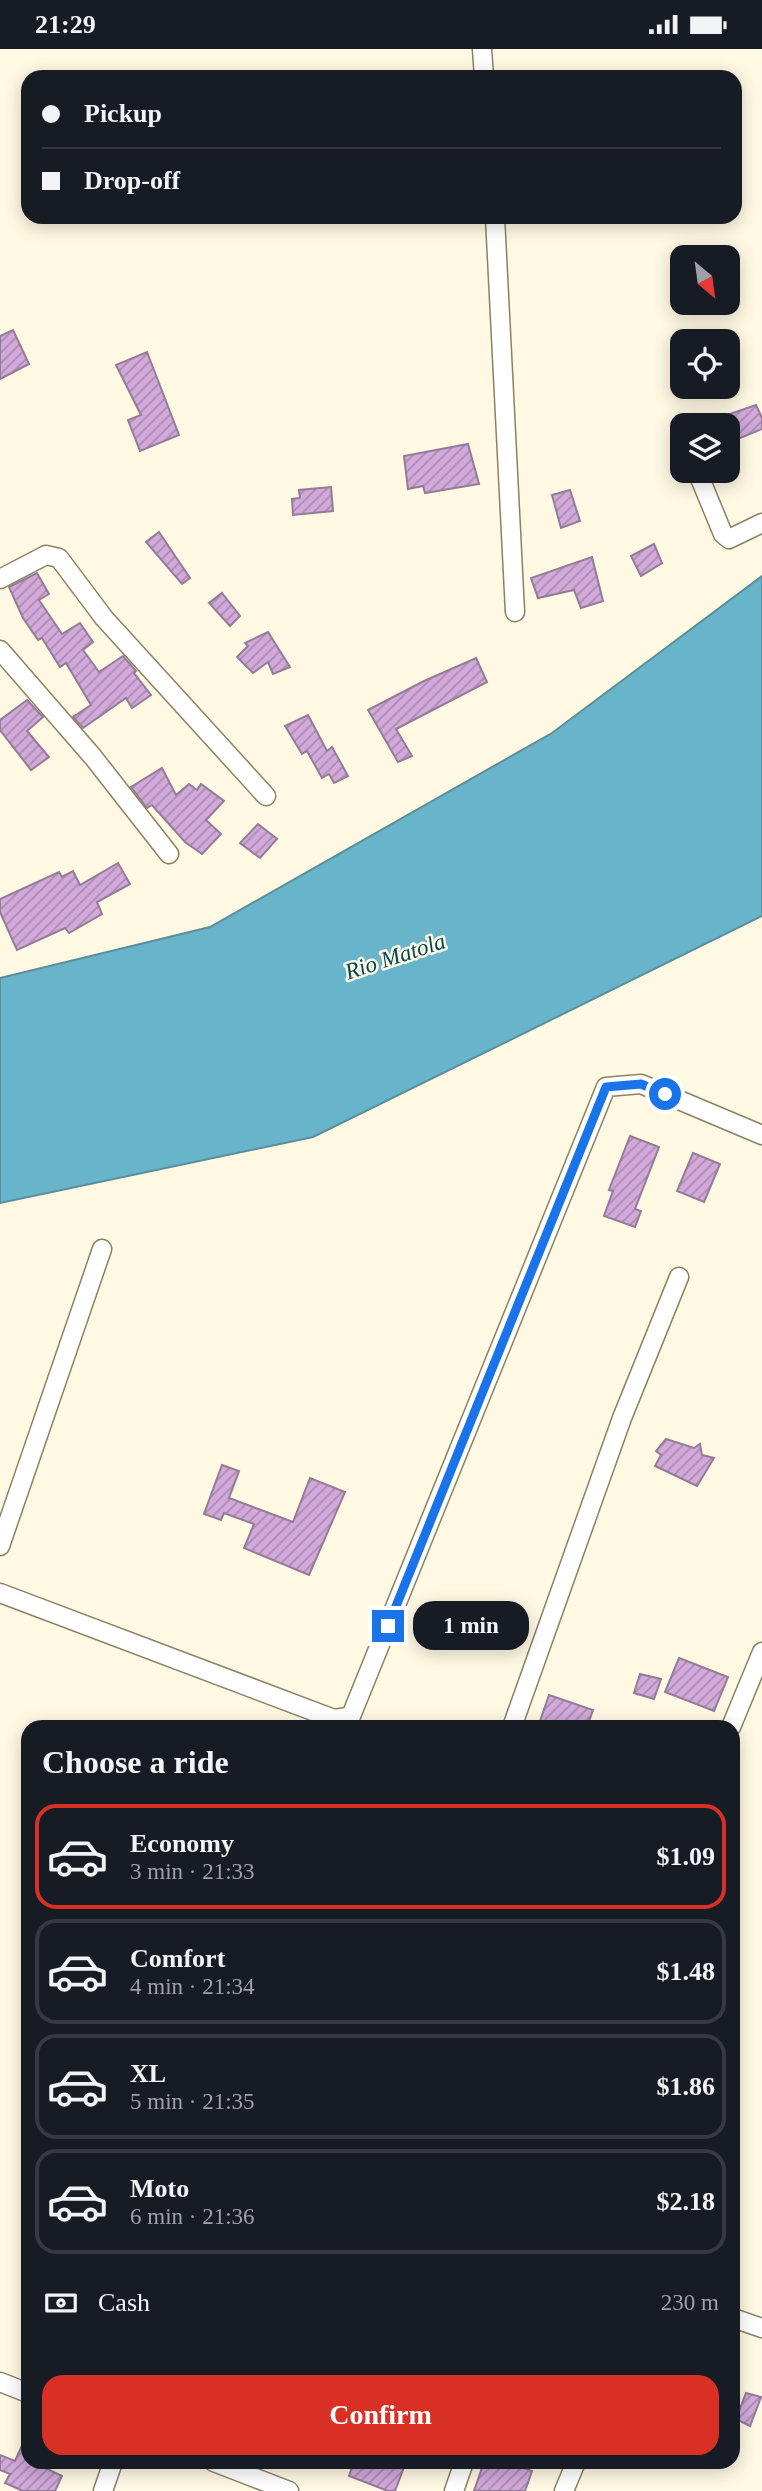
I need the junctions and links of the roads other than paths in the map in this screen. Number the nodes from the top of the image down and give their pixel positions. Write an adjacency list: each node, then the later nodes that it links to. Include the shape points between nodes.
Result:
1 (482, 49): 2 (street)
2 (484, 70)
3 (495, 224): 7 (street)
4 (703, 483): 5 (street, via 729,539)
5 (762, 523)
6 (0, 579): 9 (street, via 46,555 59,558 104,618)
7 (515, 612)
8 (0, 650): 10 (street, via 117,785)
9 (266, 796)
10 (169, 854)
11 (762, 1135): 15 (street, via 641,1084 606,1087 351,1716 334,1719)
12 (102, 1249): 14 (street)
13 (680, 1277): 17 (street, via 621,1418)
14 (0, 1546)
15 (0, 1593)
16 (762, 1652): 18 (street)
17 (514, 1720)
18 (735, 1720)
19 (740, 2320): 20 (street)
20 (762, 2328)
21 (0, 2382): 22 (street)
22 (21, 2390)
23 (111, 2469): 27 (street)
24 (250, 2469): 28 (street)
25 (462, 2469): 29 (street)
26 (573, 2469): 30 (street)
27 (103, 2491)
28 (289, 2491)
29 (454, 2491)
30 (564, 2491)

